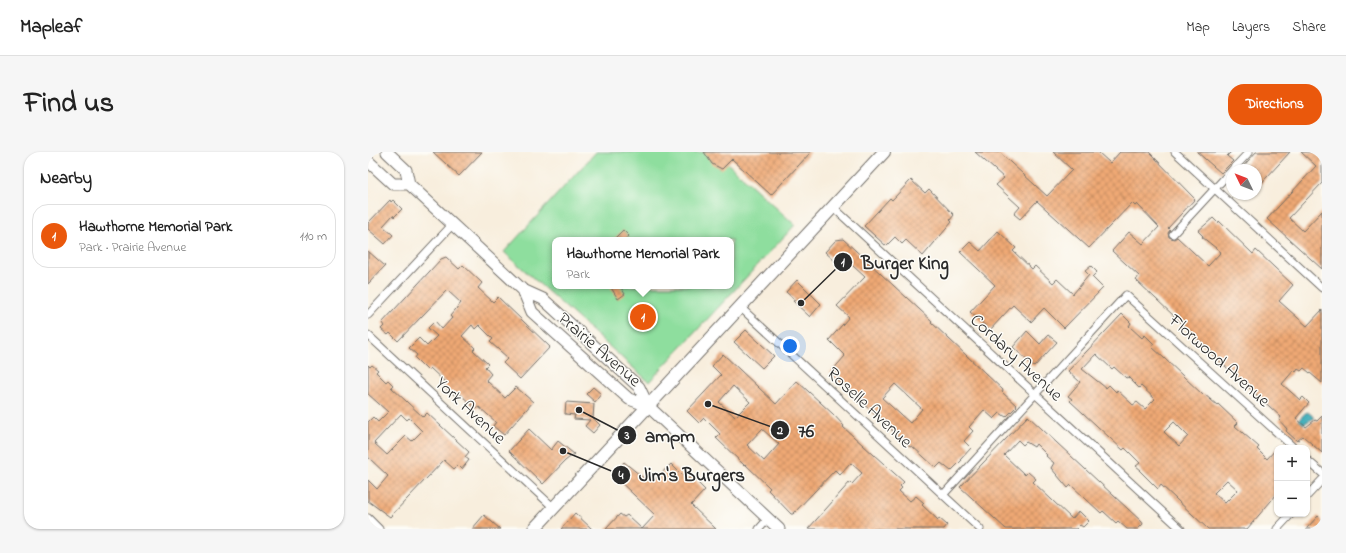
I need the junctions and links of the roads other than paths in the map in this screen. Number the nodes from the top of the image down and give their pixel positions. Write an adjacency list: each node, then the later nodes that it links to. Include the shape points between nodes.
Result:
1 (387, 152): 8 (main road, Prairie Avenue, via 406,170)
2 (884, 152): 10 (main road)
3 (1174, 152): 9 (street)
4 (1249, 152): 6 (street)
5 (368, 161): 8 (main road, via 392,184)
6 (1238, 164)
7 (1226, 176): 9 (street)
8 (409, 184): 11 (main road, Prairie Avenue)
9 (1214, 189): 12 (street); 13 (street)
10 (833, 207): 15 (main road); 18 (street, Cordary Avenue)
11 (452, 225): 14 (main road, Prairie Avenue); 16 (street)
12 (1173, 234)
13 (1322, 288)
14 (523, 290): 19 (main road, Prairie Avenue, via 543,299 639,387); 19 (main road, Prairie Avenue, via 532,312 629,399)
15 (740, 307): 19 (main road); 25 (street, Roselle Avenue)
16 (368, 315)
17 (368, 335): 26 (street, York Avenue)
18 (1035, 394): 20 (street, Florwood Avenue, via 1126,295); 25 (street); 35 (street, Cordary Avenue)
19 (648, 406): 26 (main road); 29 (main road, Prairie Avenue)
20 (1291, 445)
21 (1310, 463): 22 (street)
22 (1322, 473)
23 (1322, 480): 24 (street)
24 (1310, 493)
25 (943, 495): 34 (street, Roselle Avenue)
26 (554, 508): 31 (main road)
27 (1288, 517): 36 (street)
28 (368, 518): 30 (street)
29 (768, 519): 32 (street); 33 (main road, Prairie Avenue)
30 (379, 529)
31 (534, 529)
32 (758, 529)
33 (779, 529)
34 (980, 529)
35 (1181, 529)
36 (1277, 529)

